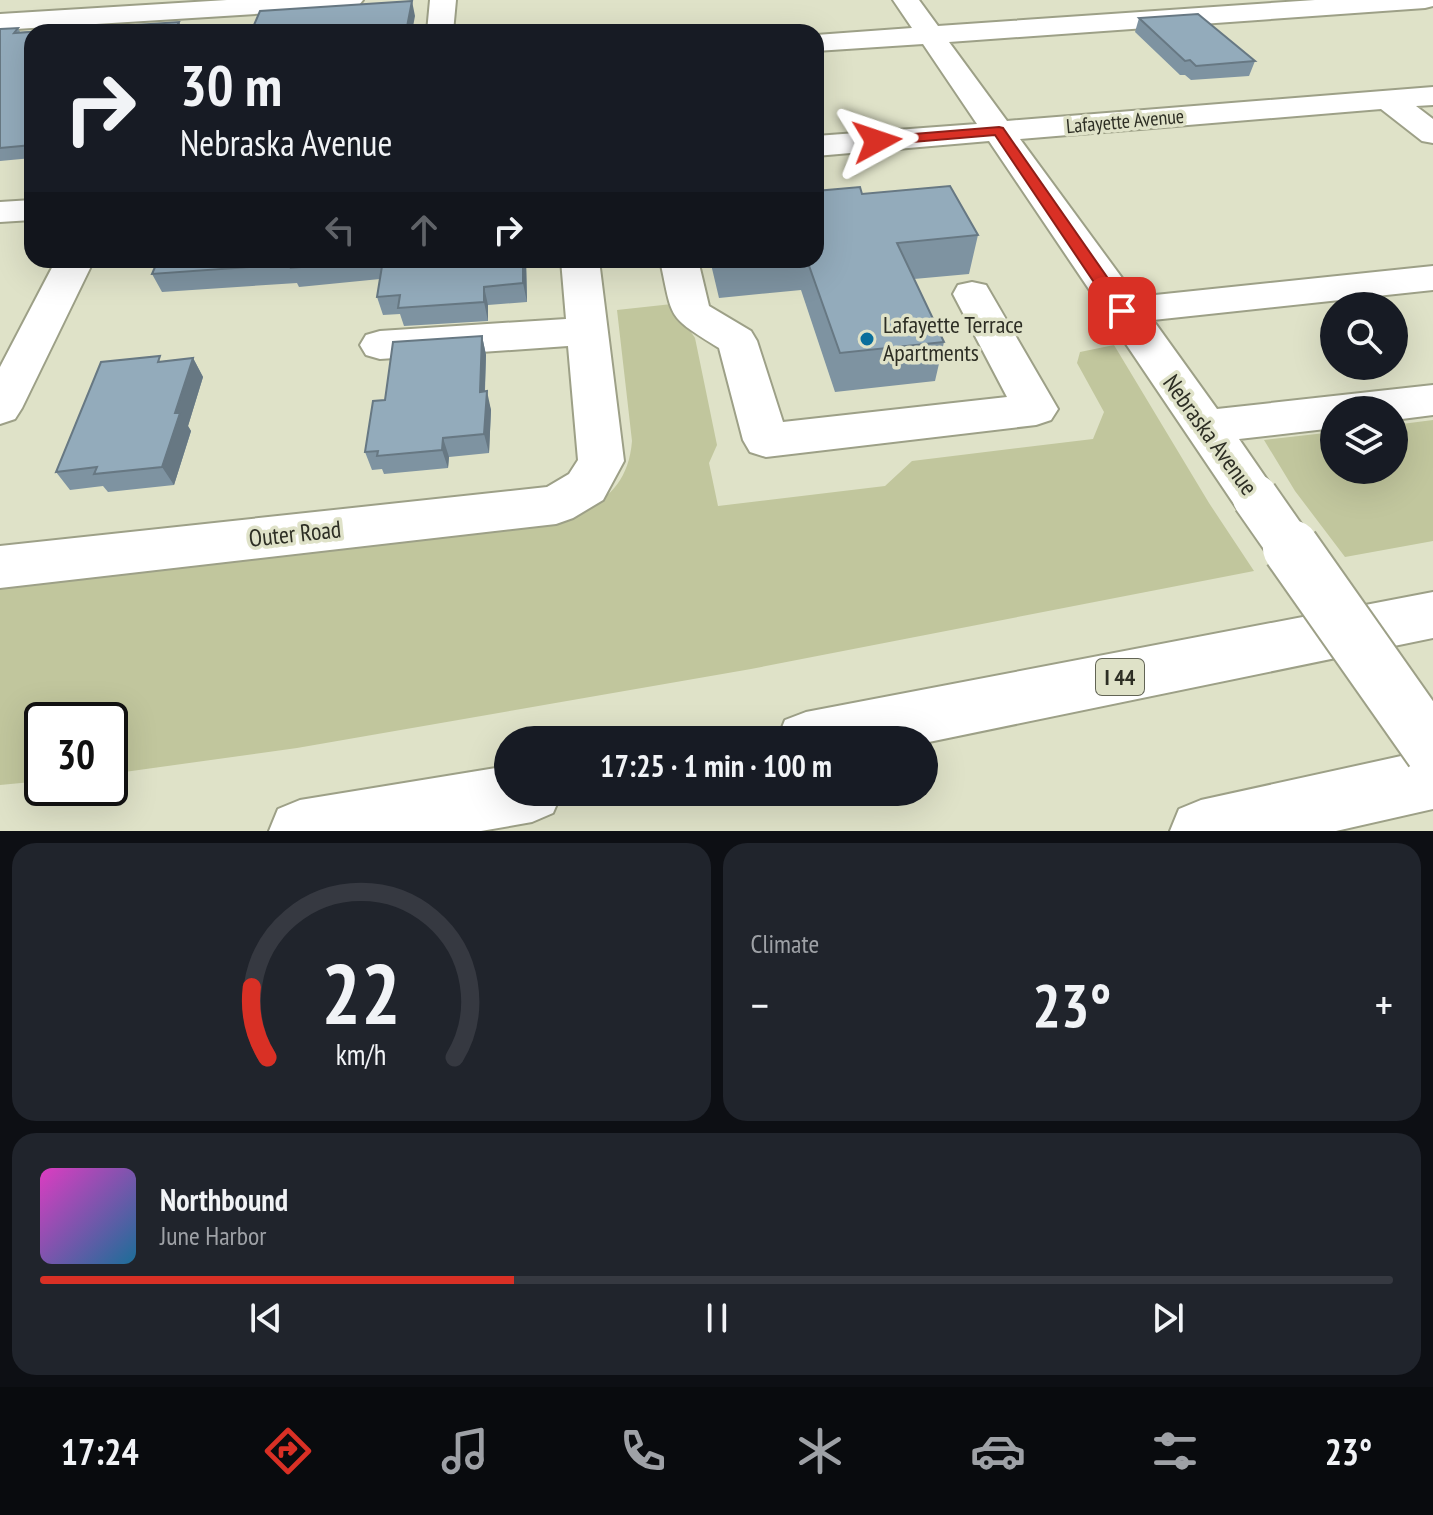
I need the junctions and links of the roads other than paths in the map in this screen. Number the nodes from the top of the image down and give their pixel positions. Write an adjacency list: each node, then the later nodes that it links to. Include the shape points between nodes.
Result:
1 (350, 0): 5 (main road)
2 (443, 0): 6 (main road)
3 (906, 0): 7 (main road, Nebraska Avenue)
4 (1425, 0): 7 (main road)
5 (0, 22)
6 (441, 24)
7 (931, 35): 8 (main road); 11 (main road, Nebraska Avenue)
8 (824, 42)
9 (1433, 96): 10 (main road, Lafayette Avenue)
10 (1388, 100): 11 (main road, Lafayette Avenue); 12 (main road)
11 (999, 131): 13 (main road, Lafayette Avenue); 21 (main road, Nebraska Avenue)
12 (1433, 134)
13 (824, 145)
14 (24, 210): 15 (main road)
15 (0, 212)
16 (71, 268): 26 (main road)
17 (581, 268): 22 (main road)
18 (681, 268): 20 (main road, via 691,313 737,341 766,440 1036,409)
19 (1433, 278): 21 (main road)
20 (972, 294)
21 (1122, 311): 28 (main road, Nebraska Avenue)
22 (587, 331): 23 (main road); 29 (main road, Outer Road, via 601,461 586,487 556,505)
23 (380, 345)
24 (1433, 400): 25 (main road)
25 (1408, 403)
26 (0, 408)
27 (1320, 414): 28 (main road)
28 (1204, 427): 32 (main road, Nebraska Avenue, bridge)
29 (0, 567)
30 (1433, 615): 31 (main road, I 44)
31 (876, 726)
32 (1433, 750)
33 (1433, 779): 36 (main road)
34 (494, 798): 35 (main road)
35 (300, 831)
36 (1201, 831)

